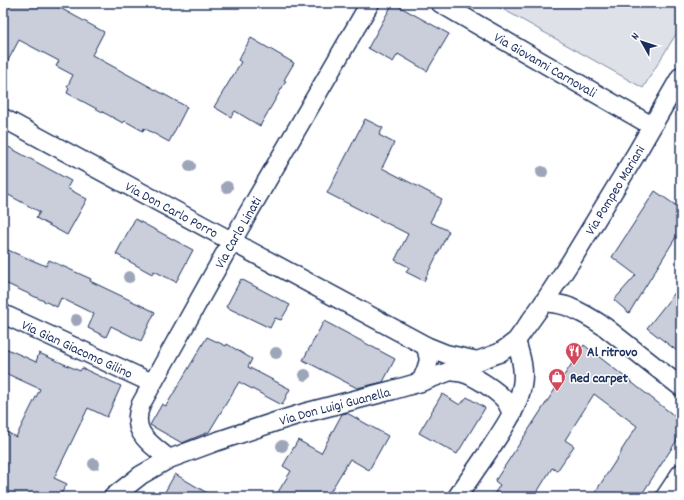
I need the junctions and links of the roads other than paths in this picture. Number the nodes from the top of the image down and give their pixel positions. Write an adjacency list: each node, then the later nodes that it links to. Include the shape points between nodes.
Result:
1 (370, 3): 6 (street, Via Carlo Linati)
2 (440, 3): 5 (street, Via Giovanni Carnovali)
3 (681, 76): 5 (street, Via Pompeo Mariani)
4 (3, 118): 6 (street, Via Don Carlo Porro)
5 (652, 126): 7 (street, Via Pompeo Mariani)
6 (232, 241): 10 (street, Via Don Carlo Porro); 14 (street, Via Carlo Linati)
7 (544, 302): 9 (street, Via Don Luigi Guanella); 15 (street, via 568,307 592,319)
8 (3, 314): 14 (street, Via Gian Giacomo Gilino)
9 (516, 341): 11 (street, Via Don Luigi Guanella, via 499,353); 16 (street, via 523,375 522,386)
10 (426, 346): 11 (street, Via Don Carlo Porro, via 446,354); 13 (street, via 429,360)
11 (478, 361): 12 (street, Via Don Luigi Guanella)
12 (451, 371): 13 (street, Via Don Luigi Guanella); 16 (street, via 470,375 496,392 506,401)
13 (421, 382): 17 (street, Via Don Luigi Guanella, via 298,415)
14 (152, 383): 17 (street, Via Carlo Linati, via 140,404 137,424 143,436)
15 (681, 386)
16 (512, 414): 20 (street)
17 (169, 458): 19 (street, Via Don Luigi Guanella, via 141,475)
18 (681, 473): 21 (street)
19 (113, 497)
20 (457, 497)
21 (665, 497)

